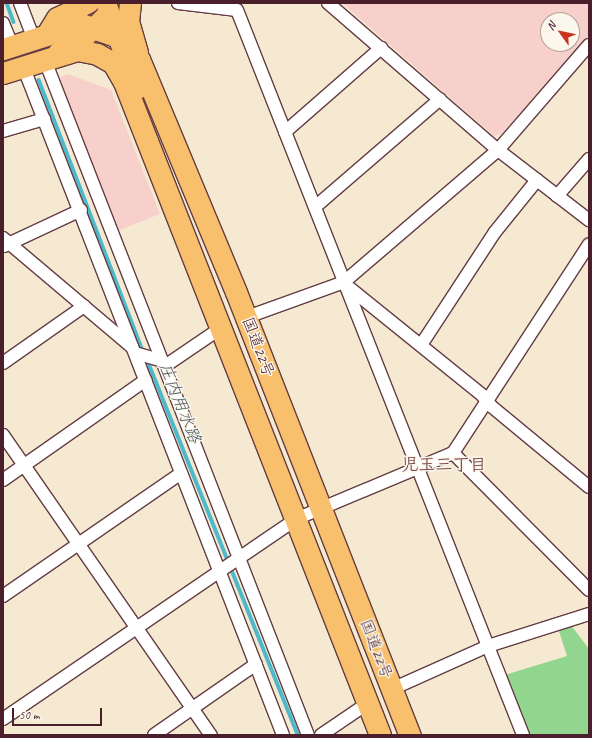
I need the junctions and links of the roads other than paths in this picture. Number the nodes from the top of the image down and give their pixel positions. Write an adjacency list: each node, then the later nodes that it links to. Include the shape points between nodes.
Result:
1 (20, 3): 9 (street)
2 (89, 3): 9 (main road, via 57,18)
3 (130, 3): 14 (highway, via 128,20)
4 (178, 3): 6 (street)
5 (328, 3): 12 (street)
6 (240, 6): 20 (street)
7 (108, 16): 9 (highway); 13 (main road, via 80,42); 14 (highway, 国道22号); 23 (main road, via 164,164)
8 (3, 23): 11 (street)
9 (41, 34): 11 (highway)
10 (589, 45): 21 (street)
11 (7, 47)
12 (381, 48): 17 (street); 20 (street)
13 (49, 56): 15 (highway, 国道22号); 23 (highway, 国道22号, via 78,50 97,54 113,63 124,82); 37 (street)
14 (139, 59): 33 (highway, 国道22号)
15 (24, 66): 16 (highway, 国道22号); 18 (street)
16 (3, 73)
17 (440, 99): 21 (street); 26 (street)
18 (44, 118): 19 (street); 27 (street)
19 (3, 131)
20 (285, 132): 26 (street)
21 (498, 150): 24 (street); 31 (street)
22 (589, 159): 25 (street)
23 (162, 177): 34 (highway, 国道22号)
24 (537, 180): 25 (street); 35 (street, via 495,232)
25 (557, 196): 28 (street)
26 (315, 207): 31 (street)
27 (80, 210): 29 (street); 36 (street)
28 (589, 220)
29 (5, 243): 32 (street)
30 (589, 244): 40 (street)
31 (345, 283): 33 (street); 35 (street); 44 (street)
32 (84, 306): 36 (street); 38 (street)
33 (247, 317): 48 (highway, 国道22号)
34 (221, 328): 37 (street); 49 (highway, 国道22号)
35 (421, 345): 40 (street)
36 (135, 351): 37 (street); 39 (street)
37 (160, 362): 51 (street)
38 (3, 363)
39 (146, 380): 43 (street); 45 (street)
40 (487, 401): 42 (street); 47 (street)
41 (3, 435): 43 (street)
42 (453, 453): 44 (street); 53 (street)
43 (24, 465): 46 (street); 50 (street)
44 (417, 466): 48 (street); 57 (street)
45 (181, 473): 50 (street); 52 (street)
46 (3, 480)
47 (589, 487)
48 (320, 506): 49 (street); 59 (highway, 国道22号)
49 (296, 519): 51 (street); 60 (highway, 国道22号)
50 (79, 544): 54 (street); 56 (street)
51 (236, 557): 52 (street); 66 (street)
52 (220, 568): 56 (street); 58 (street)
53 (589, 590)
54 (3, 596)
55 (589, 614): 57 (street)
56 (136, 627): 61 (street); 62 (street)
57 (488, 646): 59 (street); 70 (street)
58 (256, 664): 61 (street); 65 (street)
59 (392, 689): 69 (highway, 国道22号)
60 (368, 703): 67 (street); 68 (highway, 国道22号)
61 (193, 708): 63 (street); 64 (street)
62 (3, 719)
63 (154, 735)
64 (211, 735)
65 (283, 735)
66 (308, 735)
67 (321, 735)
68 (380, 735)
69 (410, 735)
70 (523, 735)

